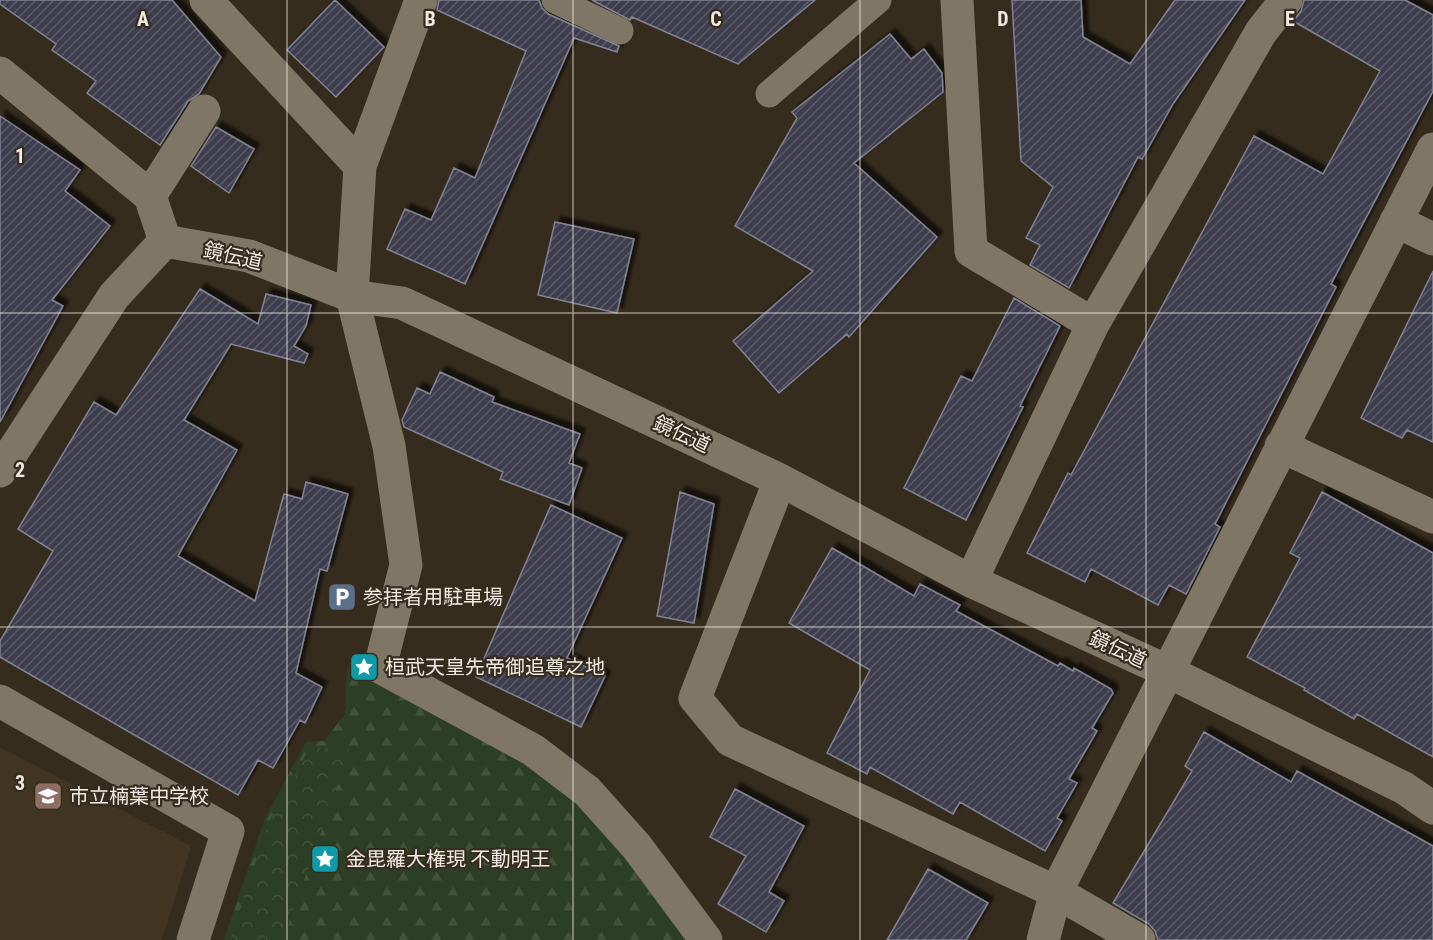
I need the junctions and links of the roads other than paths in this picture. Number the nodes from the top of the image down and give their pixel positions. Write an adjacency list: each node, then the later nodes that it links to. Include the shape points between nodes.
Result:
1 (206, 0): 12 (street)
2 (421, 0): 12 (street)
3 (555, 0): 7 (lane)
4 (878, 0): 9 (lane)
5 (957, 0): 18 (street, via 971,250)
6 (1286, 0): 18 (street, via 1261,32)
7 (620, 31)
8 (0, 74): 13 (street)
9 (769, 94)
10 (204, 111): 13 (street)
11 (1433, 149): 14 (street)
12 (360, 166): 17 (street)
13 (150, 196): 16 (street)
14 (1396, 221): 15 (street); 19 (street)
15 (1433, 239)
16 (165, 241): 17 (street, 鏡伝道, via 249,256); 20 (street, via 114,296)
17 (352, 296): 21 (street, 鏡伝道, via 402,303); 29 (street, via 389,446 406,565 380,667 533,750 587,790 637,847)
18 (1093, 324): 23 (street)
19 (1281, 446): 22 (street); 24 (street)
20 (0, 471)
21 (780, 480): 23 (street, 鏡伝道); 27 (street, via 695,698 730,740)
22 (1433, 517)
23 (971, 581): 24 (street, 鏡伝道)
24 (1167, 671): 26 (street, 鏡伝道, via 1404,788); 27 (street)
25 (0, 701): 28 (street, via 228,831)
26 (1433, 808)
27 (1056, 892): 30 (street); 31 (street)
28 (193, 940)
29 (706, 940)
30 (1043, 940)
31 (1139, 940)

